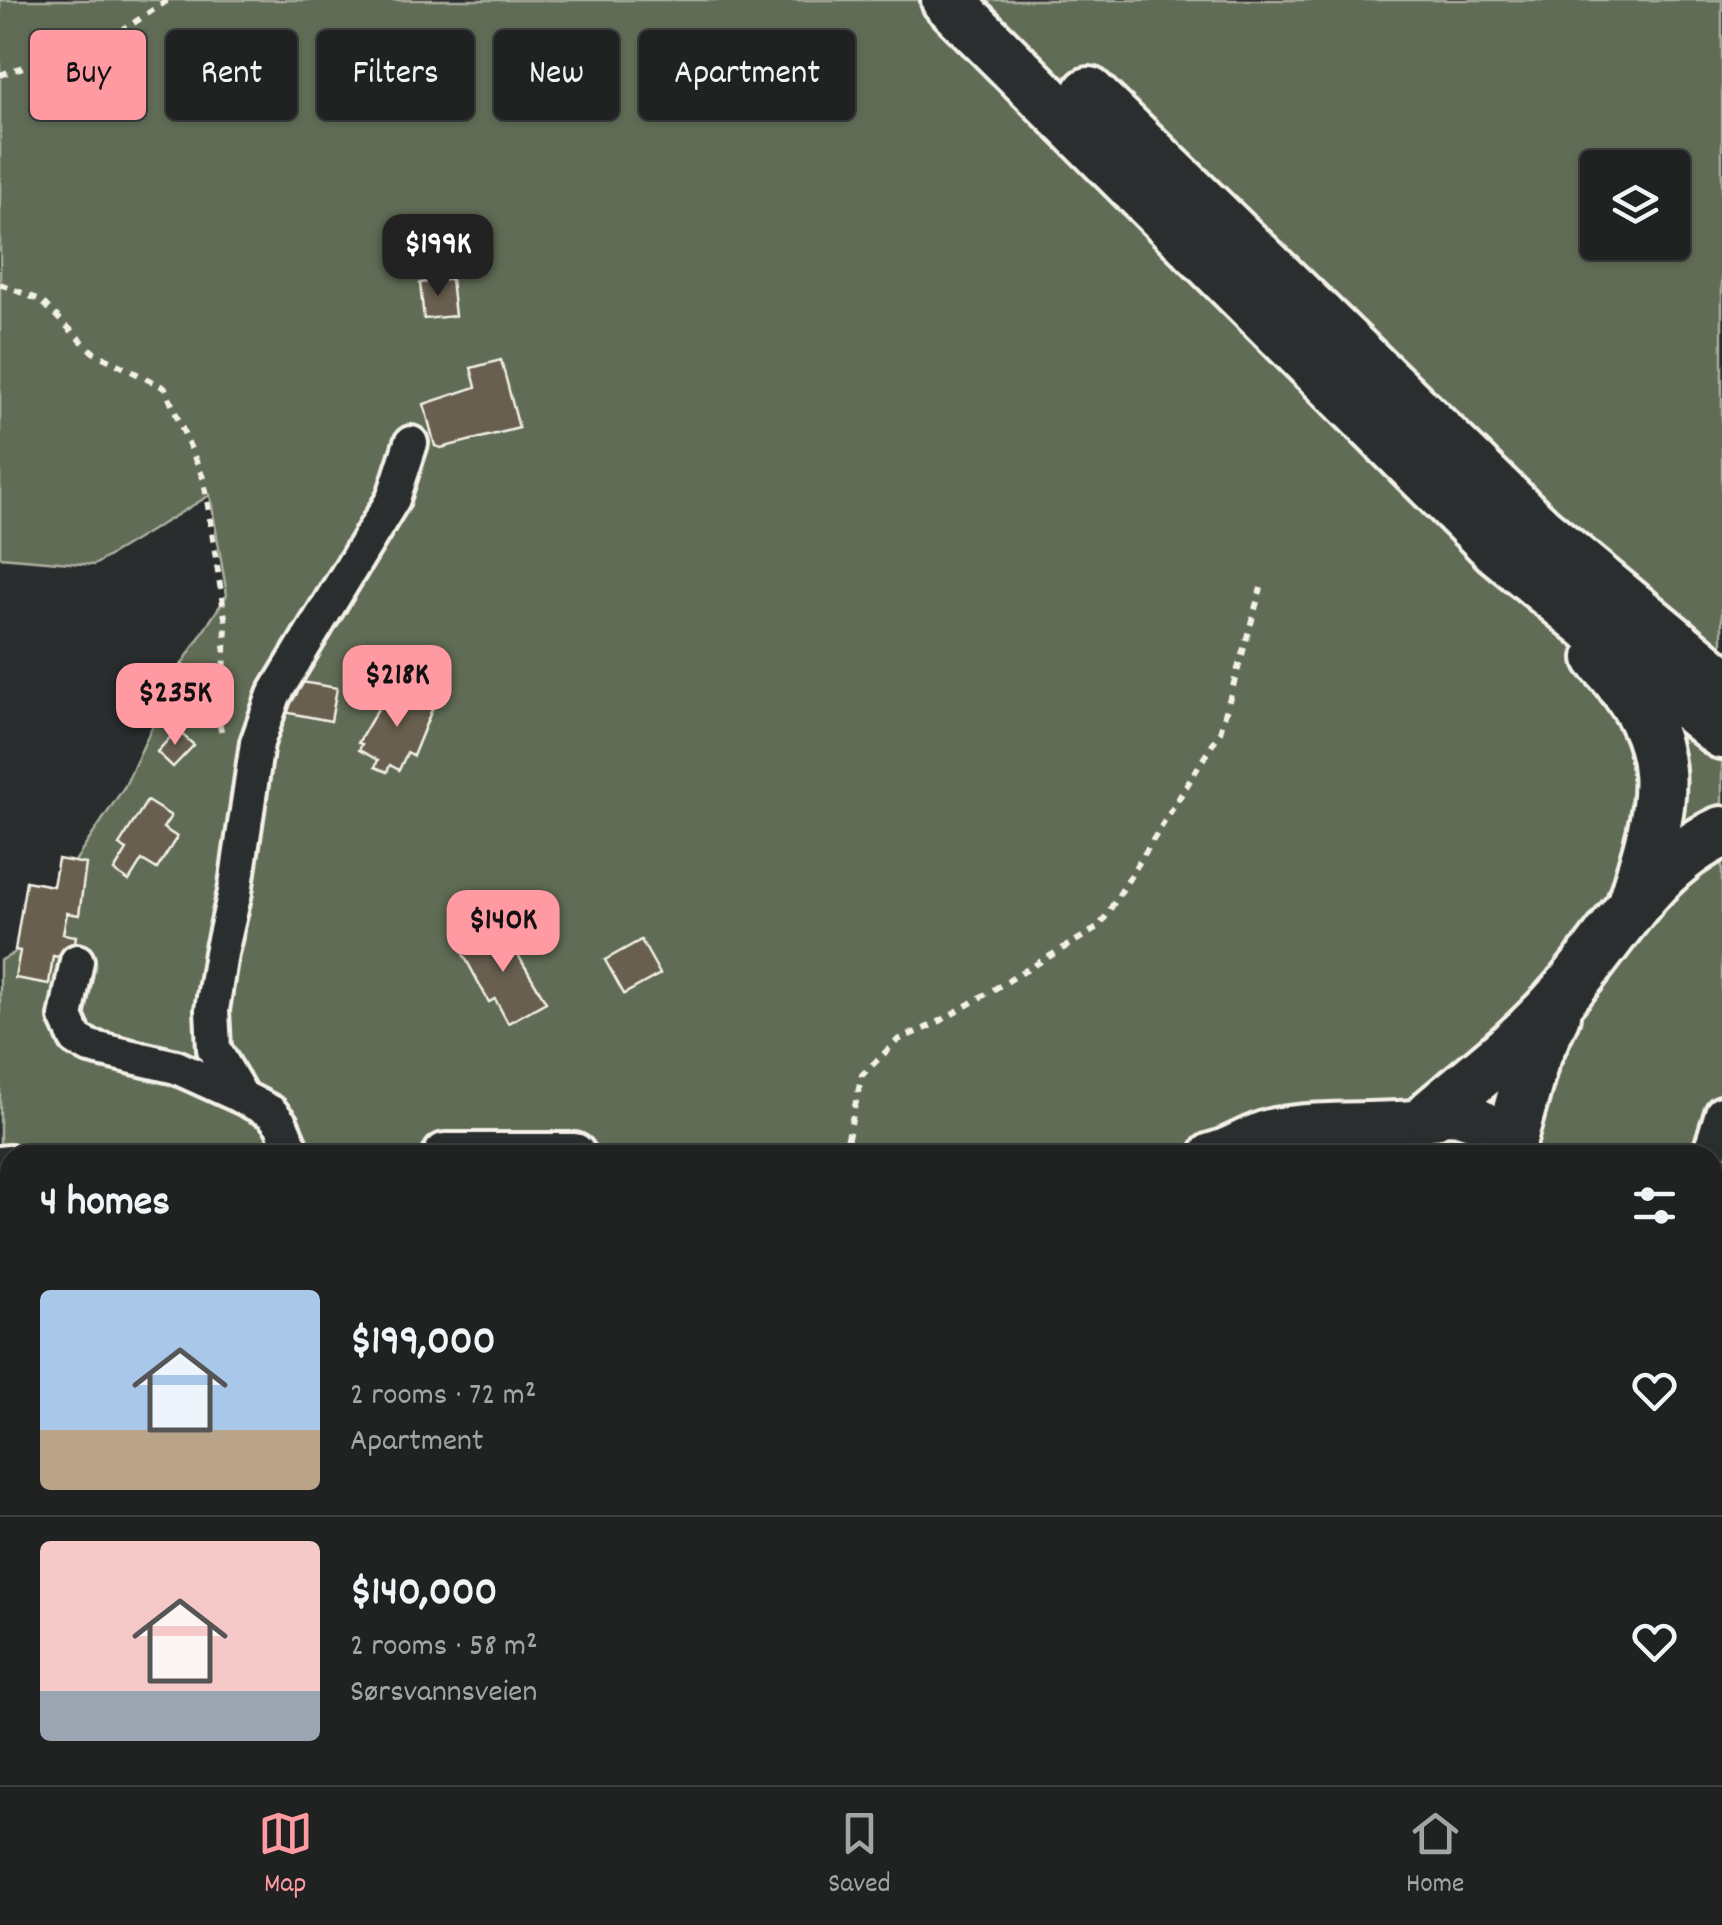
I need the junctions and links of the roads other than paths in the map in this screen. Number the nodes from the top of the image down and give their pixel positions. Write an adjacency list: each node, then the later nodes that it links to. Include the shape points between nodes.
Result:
1 (947, 0): 4 (highway)
2 (993, 0): 5 (highway, via 1540,530)
3 (411, 443): 11 (street, via 393,498 290,665 258,743 212,1010 214,1049)
4 (1497, 548): 6 (highway); 8 (highway, via 1618,678 1647,720 1662,792)
5 (1722, 682)
6 (1722, 734)
7 (1722, 832): 8 (highway, via 1691,846)
8 (1633, 903): 10 (highway)
9 (77, 961): 11 (street, via 66,1017 76,1038 90,1048 176,1067)
10 (1562, 997): 13 (highway); 17 (highway, via 1533,1060)
11 (242, 1097): 14 (street, via 271,1112)
12 (1722, 1113): 18 (street)
13 (1412, 1130): 15 (main road, via 1287,1128); 16 (main road, via 1450,1112 1484,1122)
14 (289, 1145)
15 (1248, 1145)
16 (1502, 1145)
17 (1510, 1145)
18 (1711, 1145)

